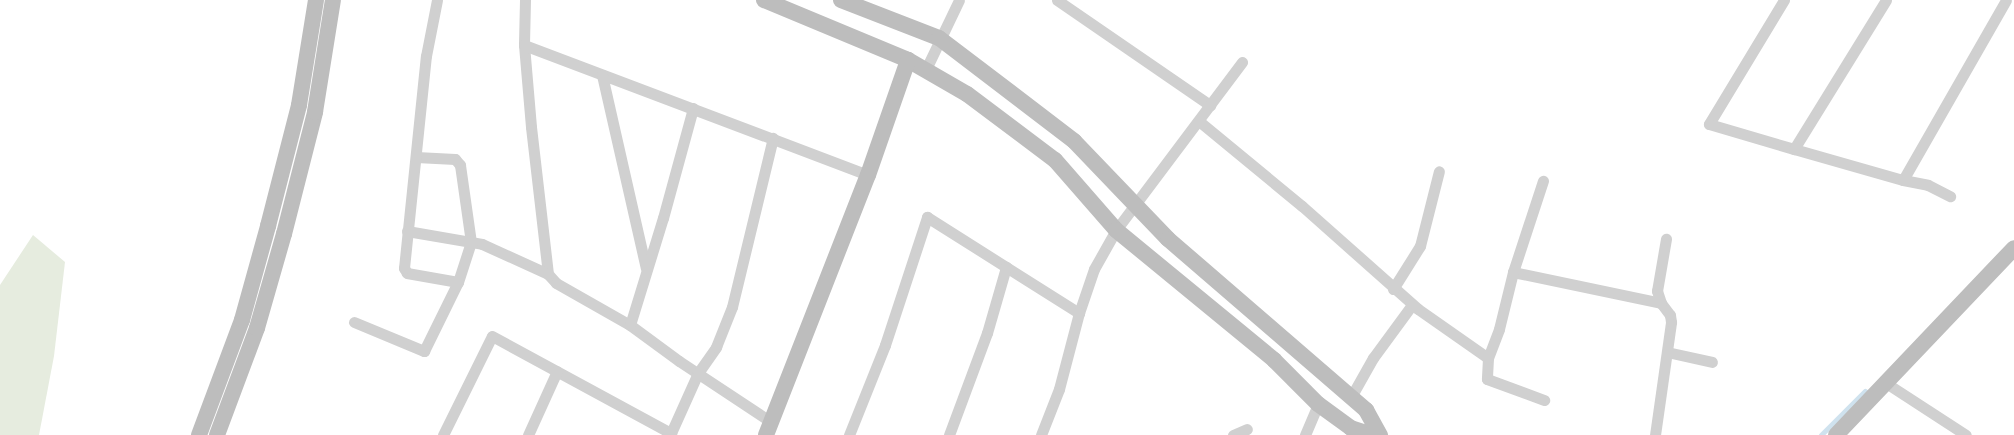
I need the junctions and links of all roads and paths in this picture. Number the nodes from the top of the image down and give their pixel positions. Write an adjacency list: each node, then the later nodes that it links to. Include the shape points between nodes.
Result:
1 (316, 0): 58 (street, via 299,106 268,226 242,320)
2 (333, 0): 59 (street, via 315,112 284,234 257,328)
3 (437, 0): 23 (street, via 426,56)
4 (525, 0): 13 (street)
5 (764, 0): 14 (street)
6 (841, 0): 12 (street)
7 (959, 0): 12 (street)
8 (1057, 0): 18 (street)
9 (1784, 0): 22 (street, via 1708,124)
10 (1886, 0): 22 (street)
11 (2006, 0): 26 (street)
12 (939, 38): 16 (street); 29 (street, via 1074,141)
13 (524, 45): 17 (street); 38 (street, via 530,127)
14 (908, 60): 16 (street); 25 (street)
15 (1242, 62): 18 (street)
16 (926, 69): 30 (street, via 967,94 1055,160)
17 (602, 75): 19 (street); 36 (street)
18 (1210, 105): 20 (street)
19 (693, 108): 21 (street); 36 (street)
20 (1200, 122): 29 (street); 40 (street, via 1302,206)
21 (773, 138): 25 (street); 50 (street, via 732,307 716,347)
22 (1794, 149): 26 (street)
23 (416, 157): 31 (street); 33 (street, via 455,159 460,165)
24 (1439, 171): 40 (street, via 1420,246)
25 (868, 175): 55 (street)
26 (1903, 180): 28 (street, via 1928,185)
27 (1543, 181): 37 (street)
28 (1950, 196)
29 (1134, 205): 30 (street); 52 (street, via 1168,239)
30 (1116, 230): 43 (street, via 1094,269); 54 (street, via 1274,360)
31 (407, 231): 33 (street); 39 (street, via 404,268 407,273)
32 (1666, 239): 41 (street, via 1657,291)
33 (471, 242): 38 (street); 39 (street)
34 (2014, 248): 51 (street)
35 (1006, 267): 43 (street); 62 (street, via 927,217 886,345); 63 (street, via 987,333)
36 (647, 270): 45 (street)
37 (1513, 272): 41 (street); 47 (street)
38 (548, 274): 45 (street, via 556,283)
39 (458, 282): 44 (street, via 424,351)
40 (1393, 289): 42 (street)
41 (1661, 303): 46 (street, via 1670,315)
42 (1412, 305): 47 (street); 52 (street, via 1373,358)
43 (1079, 313): 64 (street, via 1059,389)
44 (354, 322)
45 (630, 325): 50 (street)
46 (1666, 352): 48 (street); 69 (street)
47 (1488, 358): 53 (street, via 1487,379)
48 (1712, 362)
49 (557, 371): 57 (street); 60 (street, via 492,336); 61 (street)
50 (698, 374): 55 (street); 57 (street)
51 (1886, 383): 70 (street); 71 (street)
52 (1352, 397): 68 (street, via 1366,410)
53 (1544, 400)
54 (1318, 404): 66 (street); 67 (street, via 1351,428)
55 (769, 428)
56 (1247, 428): 65 (street)
57 (671, 434)
58 (199, 435)
59 (217, 435)
60 (443, 435)
61 (528, 435)
62 (849, 435)
63 (949, 435)
64 (1040, 435)
65 (1233, 435)
66 (1305, 435)
67 (1372, 435)
68 (1380, 435)
69 (1655, 435)
70 (1836, 435)
71 (1966, 435)

